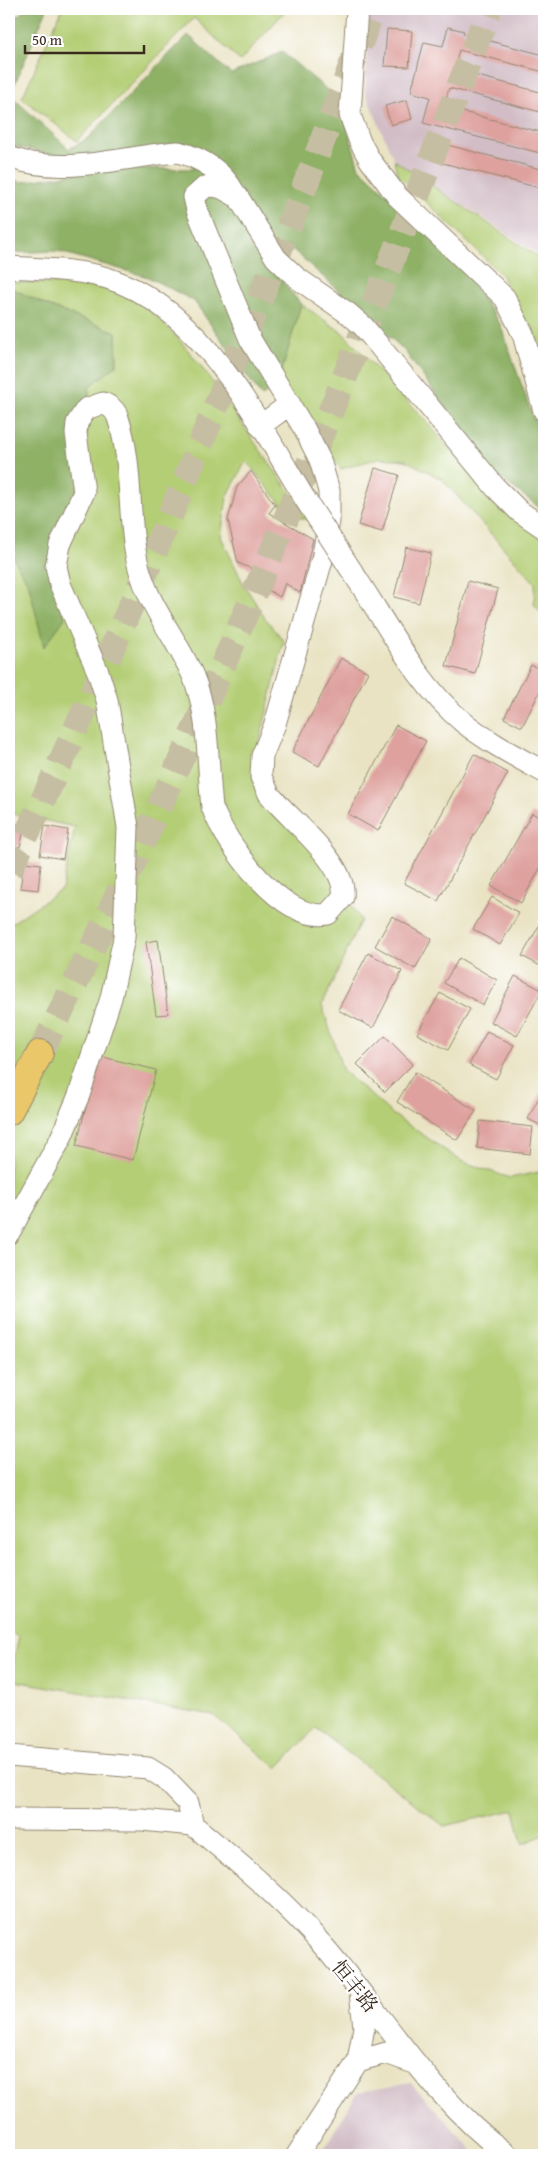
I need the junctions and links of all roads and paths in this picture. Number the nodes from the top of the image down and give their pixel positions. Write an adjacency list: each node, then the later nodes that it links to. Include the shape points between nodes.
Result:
1 (357, 9): 6 (street, via 349,106 360,142 394,193 505,298 523,334)
2 (9, 156): 3 (street, via 43,165 75,165 178,152 212,168 228,181)
3 (238, 197): 5 (street, via 213,186 200,189 194,201 250,339); 8 (street, via 282,265 363,326 495,487 519,511)
4 (9, 267): 7 (street, via 105,278 164,306 185,324 216,360)
5 (290, 404): 7 (street); 12 (street, via 320,460 330,504 322,560 278,714 262,756 261,776 280,808 333,865 343,886 343,898 328,914 312,916 295,909 254,872 235,850 216,818 199,693 179,647 154,608 141,579 118,418 103,403 90,406 82,412 76,427 84,492 60,545 56,570 107,700 128,827 124,938 111,998 79,1095 60,1140)
6 (544, 411)
7 (260, 426): 9 (street, bridge, via 423,678 449,709 478,732)
8 (544, 528)
9 (544, 772)
10 (40, 1053): 11 (main road)
11 (9, 1112)
12 (9, 1233)
13 (9, 1756): 15 (street, via 148,1768 164,1778 188,1803)
14 (9, 1819): 15 (street, via 142,1820)
15 (193, 1825): 16 (street, 恒丰路, via 285,1904)
16 (360, 1992): 17 (street, via 364,2027); 18 (street, 恒丰路)
17 (358, 2061): 18 (street, via 386,2053); 19 (street)
18 (417, 2064): 20 (street, 恒丰路, via 471,2127)
19 (297, 2155)
20 (508, 2155)

